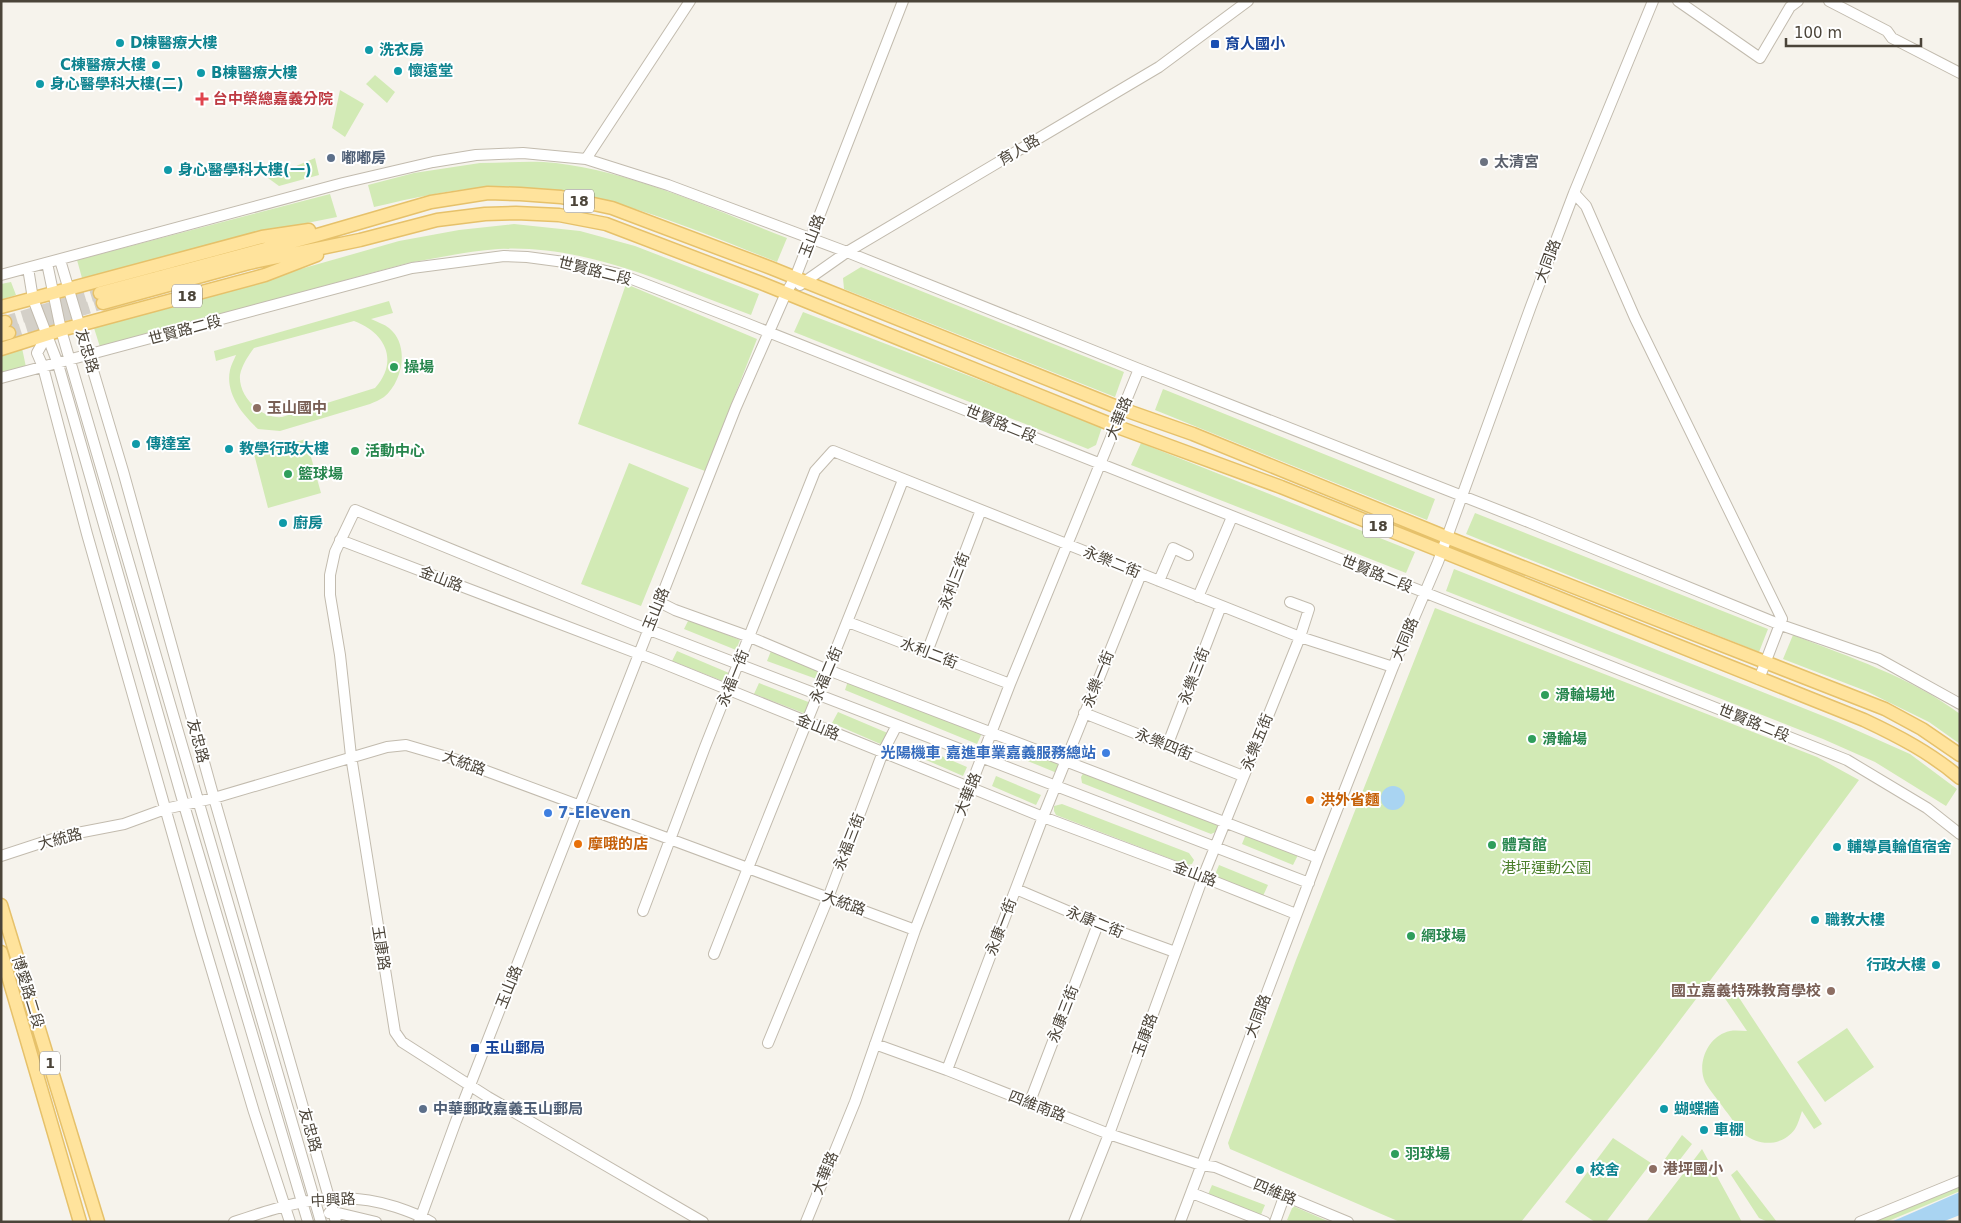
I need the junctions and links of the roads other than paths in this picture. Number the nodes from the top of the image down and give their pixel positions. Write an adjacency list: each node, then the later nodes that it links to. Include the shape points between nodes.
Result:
1 (690, 1): 9 (street)
2 (903, 1): 12 (street, 玉山路)
3 (1248, 1): 14 (street, 育人路, via 1159,67)
4 (1653, 1): 10 (street, 大同路)
5 (1678, 1): 6 (street, via 1760,58 1790,6)
6 (1798, 1)
7 (1830, 1): 8 (street)
8 (1960, 74)
9 (586, 159): 12 (street, via 668,185); 15 (street, via 523,153 476,155 433,162 343,182)
10 (1574, 194): 41 (street, 大同路); 58 (street, via 1586,206 1635,318 1782,619)
11 (354, 224): 13 (main road, 18, via 101,298); 19 (main road, 18, via 431,202 488,193 562,197 612,208); 20 (main road, 18, via 262,237)
12 (810, 239): 14 (street); 19 (street, 玉山路)
13 (360, 240): 22 (main road, 18, via 446,219 485,214 559,215 606,224); 25 (main road, 18, via 265,275)
14 (847, 252): 19 (street, 育人路); 34 (street)
15 (60, 260): 16 (street); 20 (street, 友忠路)
16 (47, 262): 17 (street); 21 (street, 友忠路)
17 (28, 268): 18 (street); 23 (street, 友忠路)
18 (1, 274)
19 (800, 280): 22 (street, 育人路); 36 (main road, 18)
20 (69, 289): 21 (main road, 18); 25 (street, 友忠路)
21 (52, 293): 23 (main road, 18); 26 (street, 友忠路)
22 (786, 293): 27 (street, 玉山路); 37 (main road, 18)
23 (33, 299): 24 (main road, 18); 28 (street, 友忠路)
24 (1, 307)
25 (80, 325): 26 (main road, 18); 30 (street, 友忠路)
26 (60, 330): 28 (main road, 18); 31 (street, 友忠路)
27 (770, 332): 30 (street, 世賢路二段, via 618,274 572,263 504,256 412,268); 39 (street, 世賢路二段); 54 (street, 玉山路, via 736,407)
28 (47, 335): 29 (main road, 18); 32 (street, 友忠路); 33 (street, via 37,353)
29 (1, 348)
30 (89, 356): 31 (street, 世賢路二段); 87 (street, 友忠路)
31 (70, 361): 32 (street, 世賢路二段); 88 (street, 友忠路)
32 (58, 364): 33 (street, 世賢路二段); 90 (street, 友忠路)
33 (43, 367): 35 (street, 世賢路二段); 91 (street)
34 (1139, 370): 36 (street, 大華路); 41 (street)
35 (1, 378)
36 (1122, 408): 37 (street, 大華路); 45 (main road, 18)
37 (1115, 426): 39 (street, 大華路); 48 (main road, 18)
38 (833, 451): 40 (street, 永樂二街); 60 (street, 永福一街, via 815,471)
39 (1100, 464): 44 (street, 世賢路二段); 47 (street, 大華路)
40 (903, 480): 43 (street, 永樂二街); 57 (street, 永福二街)
41 (1461, 496): 45 (street, 大同路); 58 (street)
42 (355, 510): 46 (street, 玉康路); 59 (street, 金山路)
43 (981, 510): 47 (street, 永樂二街); 62 (street, 永利三街)
44 (1232, 517): 52 (street, 世賢路二段); 53 (street)
45 (1446, 537): 48 (street, 大同路); 65 (main road, 18)
46 (340, 540): 63 (street, 金山路); 80 (street, 玉康路, via 330,575 330,594)
47 (1067, 544): 50 (street, 永樂二街); 69 (street, 大華路)
48 (1441, 551): 52 (street, 大同路); 68 (main road, 18)
49 (1188, 555): 51 (street, via 1173,548)
50 (1141, 574): 51 (street, 永樂二街); 73 (street, 永樂一街)
51 (1159, 581): 53 (street, 永樂二街)
52 (1425, 592): 66 (street, 大同路); 94 (street, 世賢路二段, via 1847,760 1927,808)
53 (1198, 597): 56 (street, 永樂二街)
54 (659, 602): 59 (street, 玉山路); 60 (street)
55 (1290, 602): 61 (street, 永樂五街, via 1309,608)
56 (1221, 606): 61 (street, 永樂二街); 77 (street, 永樂三街)
57 (848, 622): 62 (street, 水利二街); 67 (street, 永福二街)
58 (1781, 625): 65 (street); 72 (street, via 1879,659)
59 (648, 629): 63 (street, 玉山路); 64 (street, 金山路)
60 (750, 637): 64 (street, 永福一街); 67 (street)
61 (1300, 637): 66 (street, 永樂二街); 83 (street, 永樂五街)
62 (927, 652): 69 (street, 水利二街)
63 (638, 654): 70 (street, 金山路); 89 (street, 玉山路)
64 (739, 663): 70 (street, 永福一街); 71 (street, 金山路)
65 (1766, 663): 68 (street); 79 (main road, 18, via 1885,709)
66 (1393, 666): 98 (street, 大同路)
67 (828, 670): 71 (street, 永福二街); 76 (street)
68 (1759, 679): 84 (main road, 18, via 1899,736)
69 (1010, 684): 76 (street, 大華路)
70 (728, 690): 74 (street, 金山路); 95 (street, 永福一街)
71 (818, 694): 74 (street, 永福二街); 75 (street, 金山路)
72 (1960, 704)
73 (1084, 713): 77 (street, 永樂四街); 82 (street, 永樂一街)
74 (806, 722): 78 (street, 金山路); 99 (street, 永福二街)
75 (896, 725): 78 (street, 永福三街); 81 (street, 金山路)
76 (992, 733): 81 (street, 大華路); 82 (street)
77 (1167, 746): 83 (street, 永樂四街)
78 (883, 752): 86 (street, 金山路); 103 (street, 永福三街)
79 (1960, 755)
80 (351, 756): 87 (street, 大統路); 89 (street, 大統路, via 406,745); 115 (street, 玉康路, via 395,1032 402,1042)
81 (983, 757): 85 (street, 金山路); 86 (street, 大華路)
82 (1065, 761): 85 (street, 永樂一街); 93 (street)
83 (1243, 776): 93 (street, 永樂五街)
84 (1960, 778)
85 (1056, 785): 92 (street, 永康一街); 96 (street, 金山路)
86 (971, 787): 92 (street, 金山路); 108 (street, 大華路)
87 (214, 798): 88 (street, 大統路); 122 (street, 友忠路)
88 (198, 802): 90 (street, 大統路); 123 (street, 友忠路)
89 (580, 804): 95 (street, 大統路); 115 (street, 玉山路)
90 (184, 805): 91 (street, 大統路); 124 (street, 友忠路)
91 (165, 809): 97 (street, 大統路, via 124,824 62,836); 125 (street)
92 (1043, 817): 100 (street, 金山路); 102 (street, 永康一街)
93 (1224, 823): 96 (street, 永樂五街); 98 (street)
94 (1960, 834)
95 (671, 838): 99 (street, 大統路); 105 (street, 永福一街)
96 (1215, 848): 100 (street, 玉康路); 101 (street, 金山路)
97 (1, 856)
98 (1318, 858): 101 (street, 大同路)
99 (747, 868): 103 (street, 大統路); 111 (street, 永福二街)
100 (1203, 877): 106 (street, 金山路); 110 (street, 玉康路)
101 (1309, 883): 106 (street, 大同路)
102 (1016, 889): 107 (street, 永康二街); 114 (street, 永康一街)
103 (828, 898): 108 (street, 大統路); 112 (street, 永福三街)
104 (1, 905): 131 (main road, 博愛路二段 / 1)
105 (644, 910)
106 (1296, 914): 118 (street, 大同路)
107 (1098, 924): 110 (street, 永康二街); 116 (street, 永康三街)
108 (915, 930): 113 (street, 大華路)
109 (1, 952): 130 (main road, 博愛路二段 / 1)
110 (1175, 952): 117 (street, 玉康路)
111 (714, 954)
112 (768, 1043)
113 (875, 1044): 114 (street, 四維南路); 137 (street, 大華路)
114 (947, 1070): 116 (street, 四維南路)
115 (470, 1086): 128 (street, 玉山路); 136 (street, 玉康路)
116 (1029, 1104): 117 (street, 四維南路)
117 (1109, 1134): 118 (street, 四維南路); 138 (street, 玉康路)
118 (1201, 1165): 120 (street, 大同路); 121 (street, 四維路, via 1215,1167)
119 (1960, 1181): 143 (street)
120 (1192, 1193): 139 (street, 大同路); 140 (street, 四維路)
121 (1284, 1197): 141 (street); 142 (street, 四維路)
122 (330, 1198): 123 (street, 中興路); 126 (street, 友忠路); 128 (street, 中興路, via 363,1199)
123 (314, 1200): 124 (street, 中興路); 127 (street, 友忠路)
124 (302, 1202): 125 (street, 中興路); 129 (street, 友忠路)
125 (283, 1205): 132 (street, 中興路); 133 (street)
126 (335, 1217): 127 (street, 中興路); 134 (street, 中興路)
127 (320, 1219): 129 (street, 中興路)
128 (420, 1219): 135 (street, 中興路)
129 (307, 1220): 133 (street, 中興路)
130 (80, 1222)
131 (98, 1222)
132 (234, 1222)
133 (291, 1222)
134 (376, 1222)
135 (431, 1222)
136 (702, 1222)
137 (806, 1222)
138 (1074, 1222)
139 (1180, 1222)
140 (1265, 1222)
141 (1275, 1222)
142 (1348, 1222)
143 (1860, 1222)

